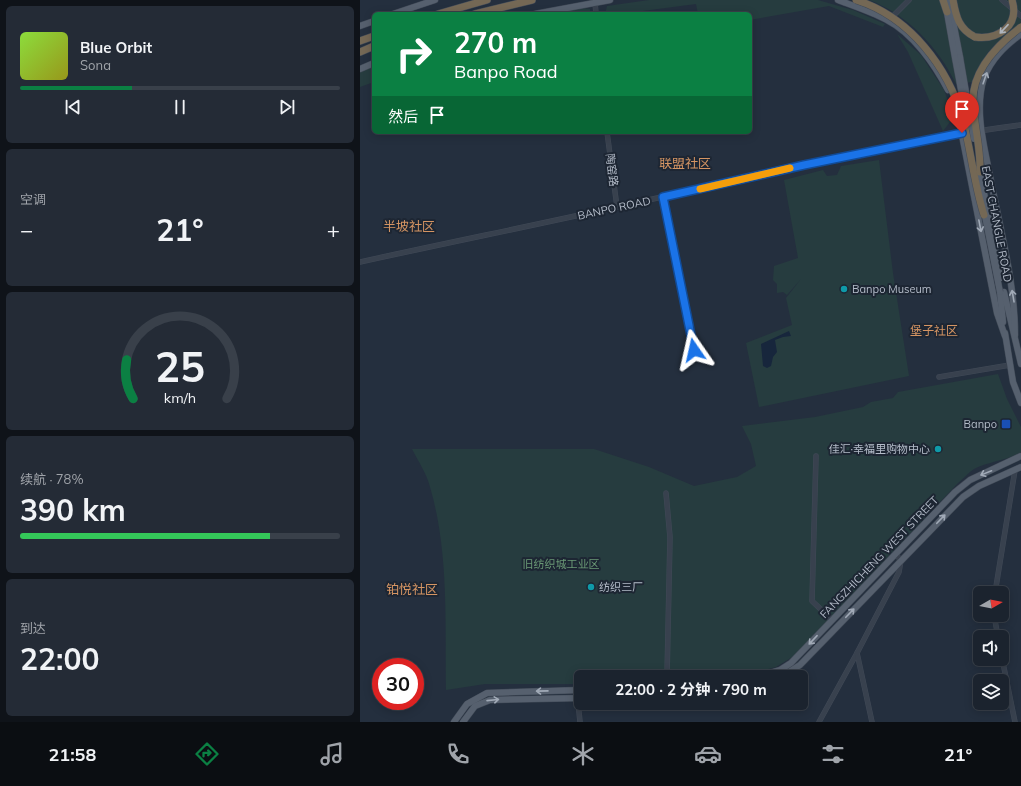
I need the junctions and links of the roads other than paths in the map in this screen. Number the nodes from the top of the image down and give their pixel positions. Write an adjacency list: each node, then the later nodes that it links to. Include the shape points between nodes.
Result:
1 (436, 0): 14 (main road)
2 (488, 0): 15 (highway)
3 (532, 0): 16 (highway)
4 (610, 0): 13 (main road)
5 (838, 0): 21 (main road)
6 (856, 0): 39 (highway, bridge, via 884,12 913,34 942,69 963,120)
7 (909, 0): 21 (street)
8 (944, 0): 19 (highway)
9 (949, 0): 36 (main road, EAST CHANGLE ROAD, bridge)
10 (952, 0): 12 (highway, one-way to 10, bridge, via 1014,10 1009,25 997,36 987,39 966,33 958,23)
11 (1002, 0): 20 (street)
12 (1012, 0)
13 (595, 2): 17 (main road); 18 (street)
14 (399, 12)
15 (445, 12)
16 (483, 12)
17 (544, 12)
18 (596, 12)
19 (947, 12): 39 (main road, EAST CHANGLE ROAD, bridge)
20 (1021, 16)
21 (888, 21): 34 (main road, via 909,38 937,70 954,102)
22 (372, 22): 23 (main road)
23 (360, 26)
24 (1021, 27): 36 (highway, bridge, via 993,52 980,70 974,87 973,100 981,154)
25 (1021, 34): 33 (main road, one-way to 25, via 980,99 984,77 996,56)
26 (372, 37): 27 (highway)
27 (360, 41)
28 (372, 47): 29 (highway)
29 (360, 52)
30 (372, 64): 31 (main road)
31 (360, 69)
32 (1021, 125): 33 (street, BANPO ROAD)
33 (982, 130): 34 (street, BANPO ROAD); 42 (main road, one-way to 33, via 1015,307)
34 (962, 133): 37 (street, BANPO ROAD); 43 (main road, one-way to 43, via 998,313)
35 (607, 134): 38 (street, 陶窑路)
36 (980, 172): 41 (main road, EAST CHANGLE ROAD, bridge)
37 (663, 197): 38 (street, BANPO ROAD); 44 (street)
38 (617, 207): 40 (street, BANPO ROAD)
39 (984, 215): 41 (main road, EAST CHANGLE ROAD, bridge)
40 (360, 262)
41 (1002, 292): 42 (main road, EAST CHANGLE ROAD); 43 (main road, EAST CHANGLE ROAD)
42 (1015, 335): 45 (main road, EAST CHANGLE ROAD)
43 (1005, 336): 46 (main road, EAST CHANGLE ROAD)
44 (694, 350)
45 (1021, 364)
46 (1010, 365): 47 (street); 48 (main road, EAST CHANGLE ROAD)
47 (939, 377)
48 (1021, 403)
49 (816, 456): 57 (street, via 812,601)
50 (1021, 456): 54 (main road, FANGZHICHENG WEST STREET, one-way to 54, via 963,486)
51 (1021, 467): 52 (main road, FANGZHICHENG WEST STREET)
52 (1015, 470): 55 (main road, FANGZHICHENG WEST STREET, one-way to 52, via 963,497 979,486); 56 (street)
53 (666, 493): 60 (street, via 670,537)
54 (896, 555): 55 (street); 57 (main road, FANGZHICHENG WEST STREET)
55 (901, 560): 58 (street, via 899,572); 62 (main road, FANGZHICHENG WEST STREET, one-way to 55, via 800,665)
56 (996, 586)
57 (832, 620): 61 (main road, FANGZHICHENG WEST STREET, one-way to 61, via 791,663)
58 (857, 653): 69 (street); 70 (street)
59 (1004, 666): 71 (street)
60 (668, 670)
61 (780, 670)
62 (792, 670)
63 (574, 690): 66 (main road, one-way to 66, via 487,693 467,704)
64 (574, 698): 67 (main road, one-way to 64, via 475,706 490,700)
65 (579, 710): 68 (street)
66 (454, 722)
67 (463, 722)
68 (580, 722)
69 (819, 722)
70 (872, 722)
71 (1015, 722)

